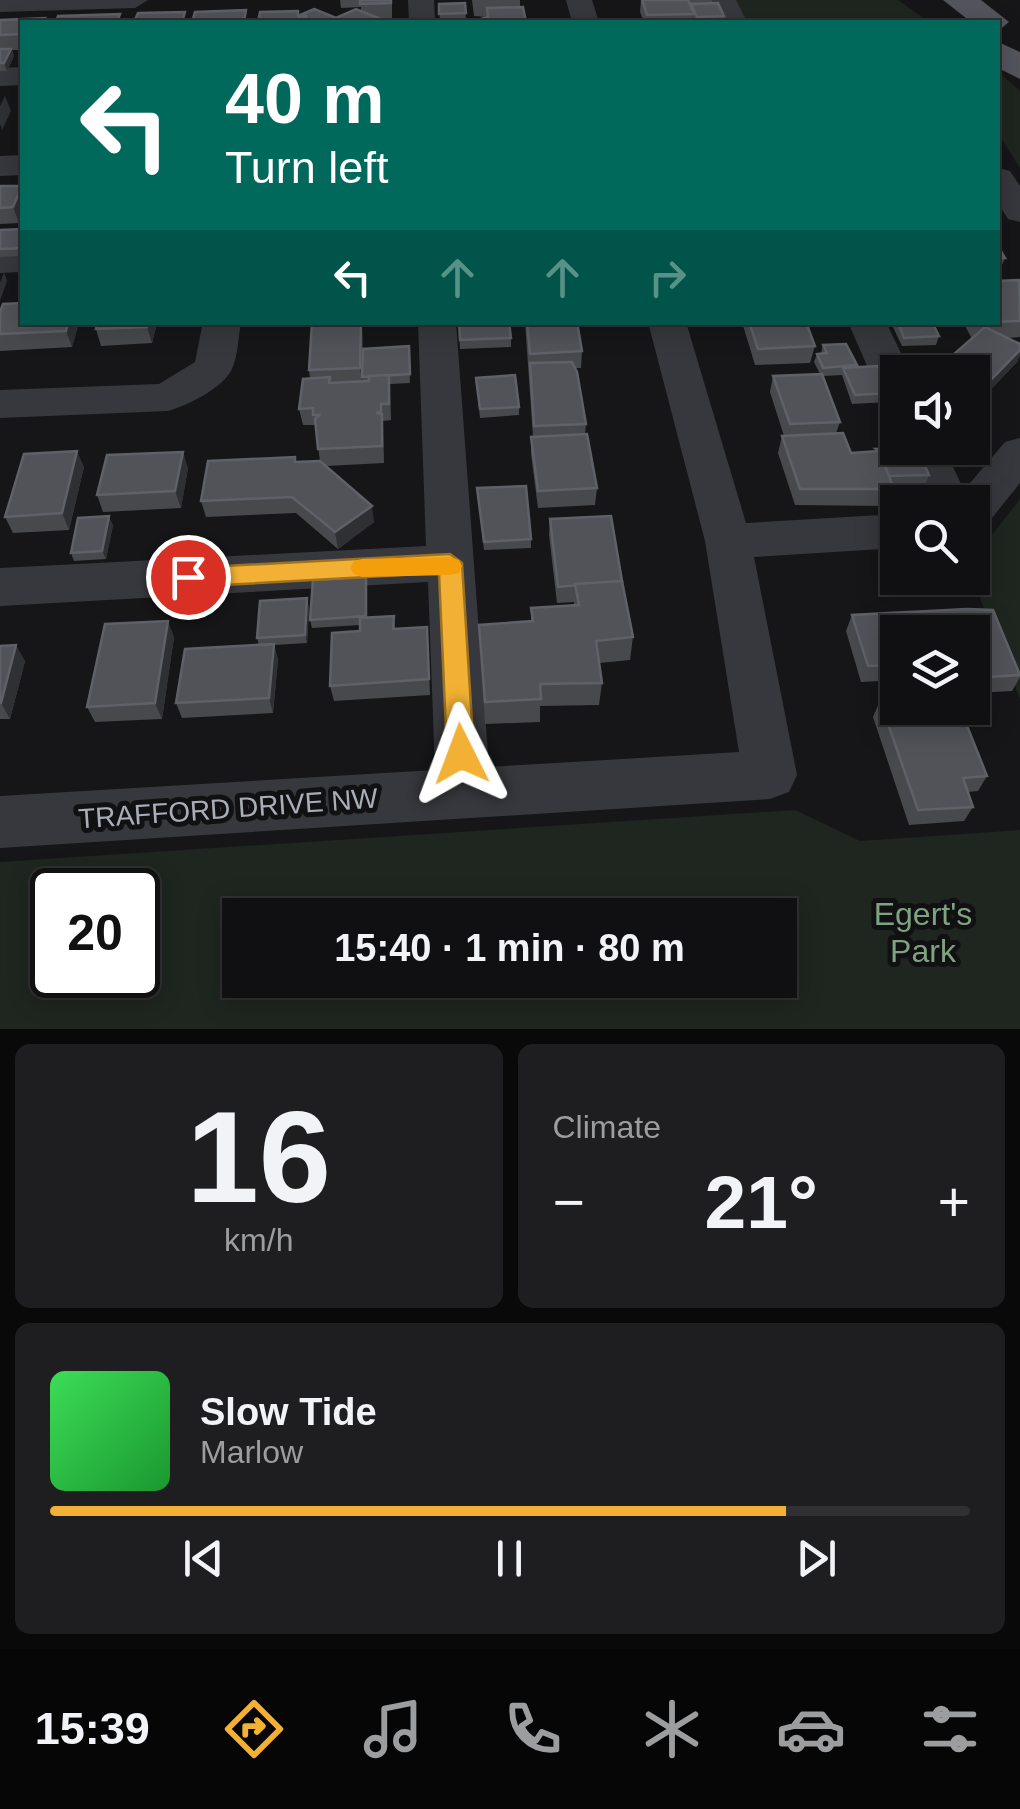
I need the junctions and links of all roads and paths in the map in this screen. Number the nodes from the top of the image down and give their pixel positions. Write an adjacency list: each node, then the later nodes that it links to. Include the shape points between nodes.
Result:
1 (134, 0): 4 (street)
2 (924, 0): 5 (main road)
3 (959, 0): 6 (main road)
4 (0, 4)
5 (953, 20)
6 (989, 20)
7 (1000, 181): 8 (street)
8 (1020, 212)
9 (221, 325): 14 (street, via 213,368 168,397)
10 (437, 325): 19 (street)
11 (668, 325): 18 (street, TRAFFORD DRIVE NW)
12 (868, 325): 13 (street)
13 (882, 355)
14 (0, 404)
15 (1020, 453): 16 (street)
16 (990, 489)
17 (880, 532): 18 (street)
18 (728, 541): 21 (street, TRAFFORD DRIVE NW, via 770,775)
19 (450, 563): 20 (street); 21 (street)
20 (0, 588)
21 (463, 792): 22 (street, TRAFFORD DRIVE NW)
22 (0, 822)

